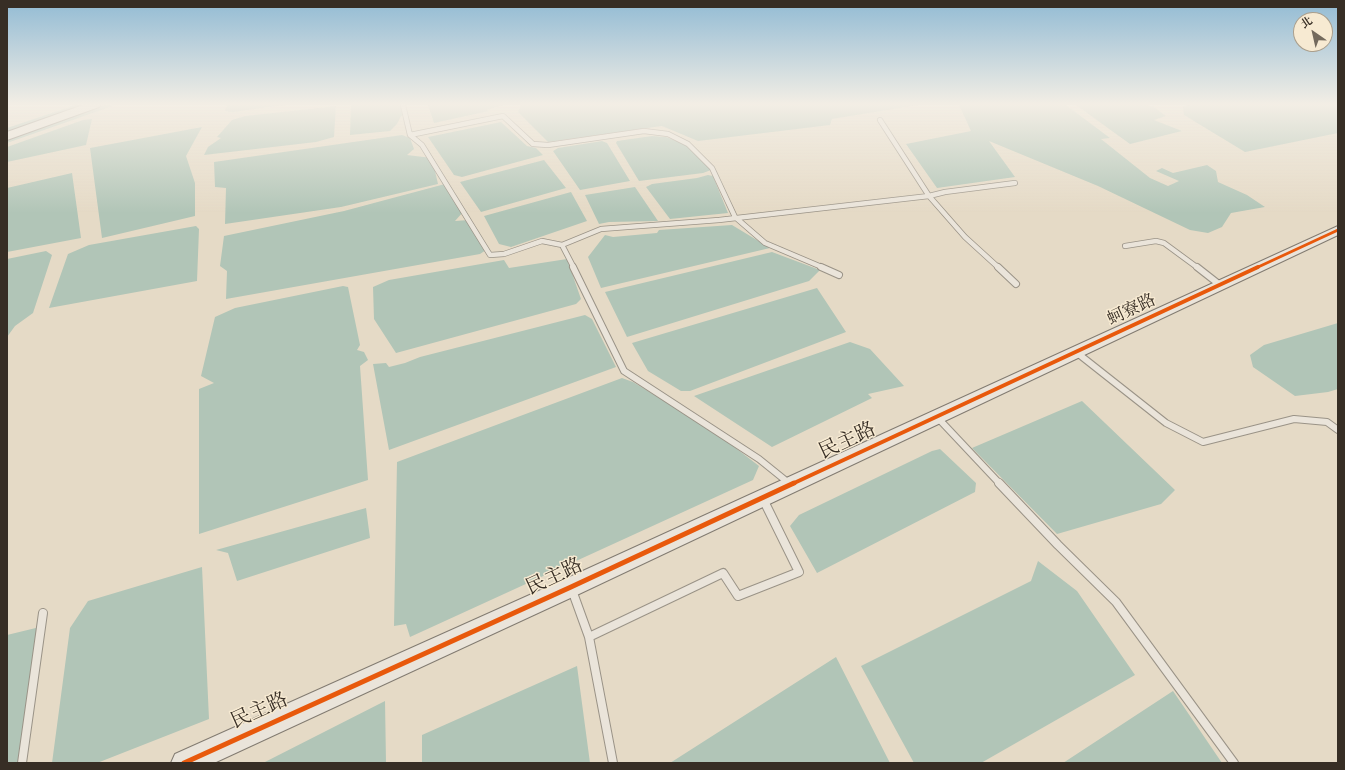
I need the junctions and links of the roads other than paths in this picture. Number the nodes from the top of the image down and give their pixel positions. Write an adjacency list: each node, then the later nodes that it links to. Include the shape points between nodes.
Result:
1 (417, 141): 10 (lane, via 490,255 504,254 542,241)
2 (530, 141): 3 (lane, via 533,144 548,146)
3 (580, 141)
4 (682, 141): 8 (lane, via 712,168)
5 (893, 141): 7 (lane)
6 (1015, 183): 7 (lane)
7 (929, 196): 8 (lane); 13 (lane, via 965,237)
8 (735, 217): 10 (lane, via 601,229); 12 (lane, via 765,243)
9 (1338, 230): 14 (street, 蚵寮路)
10 (562, 245): 18 (lane, via 624,371 759,459)
11 (1125, 246): 14 (lane, via 1156,241 1164,243)
12 (840, 275)
13 (1016, 284)
14 (1220, 285): 15 (street, 蚵寮路)
15 (1076, 352): 16 (street, 蚵寮路); 17 (lane, via 1166,423 1203,442 1294,419 1327,422)
16 (937, 417): 18 (street, 民主路); 26 (lane, via 1058,545 1116,602)
17 (1338, 430)
18 (791, 485): 19 (street, 民主路)
19 (763, 498): 20 (street, 民主路); 22 (lane, via 799,572 738,596 723,573)
20 (571, 587): 22 (lane); 24 (street, 民主路)
21 (43, 613): 23 (lane)
22 (589, 637): 25 (lane)
23 (22, 763)
24 (184, 763)
25 (613, 763)
26 (1234, 763)

